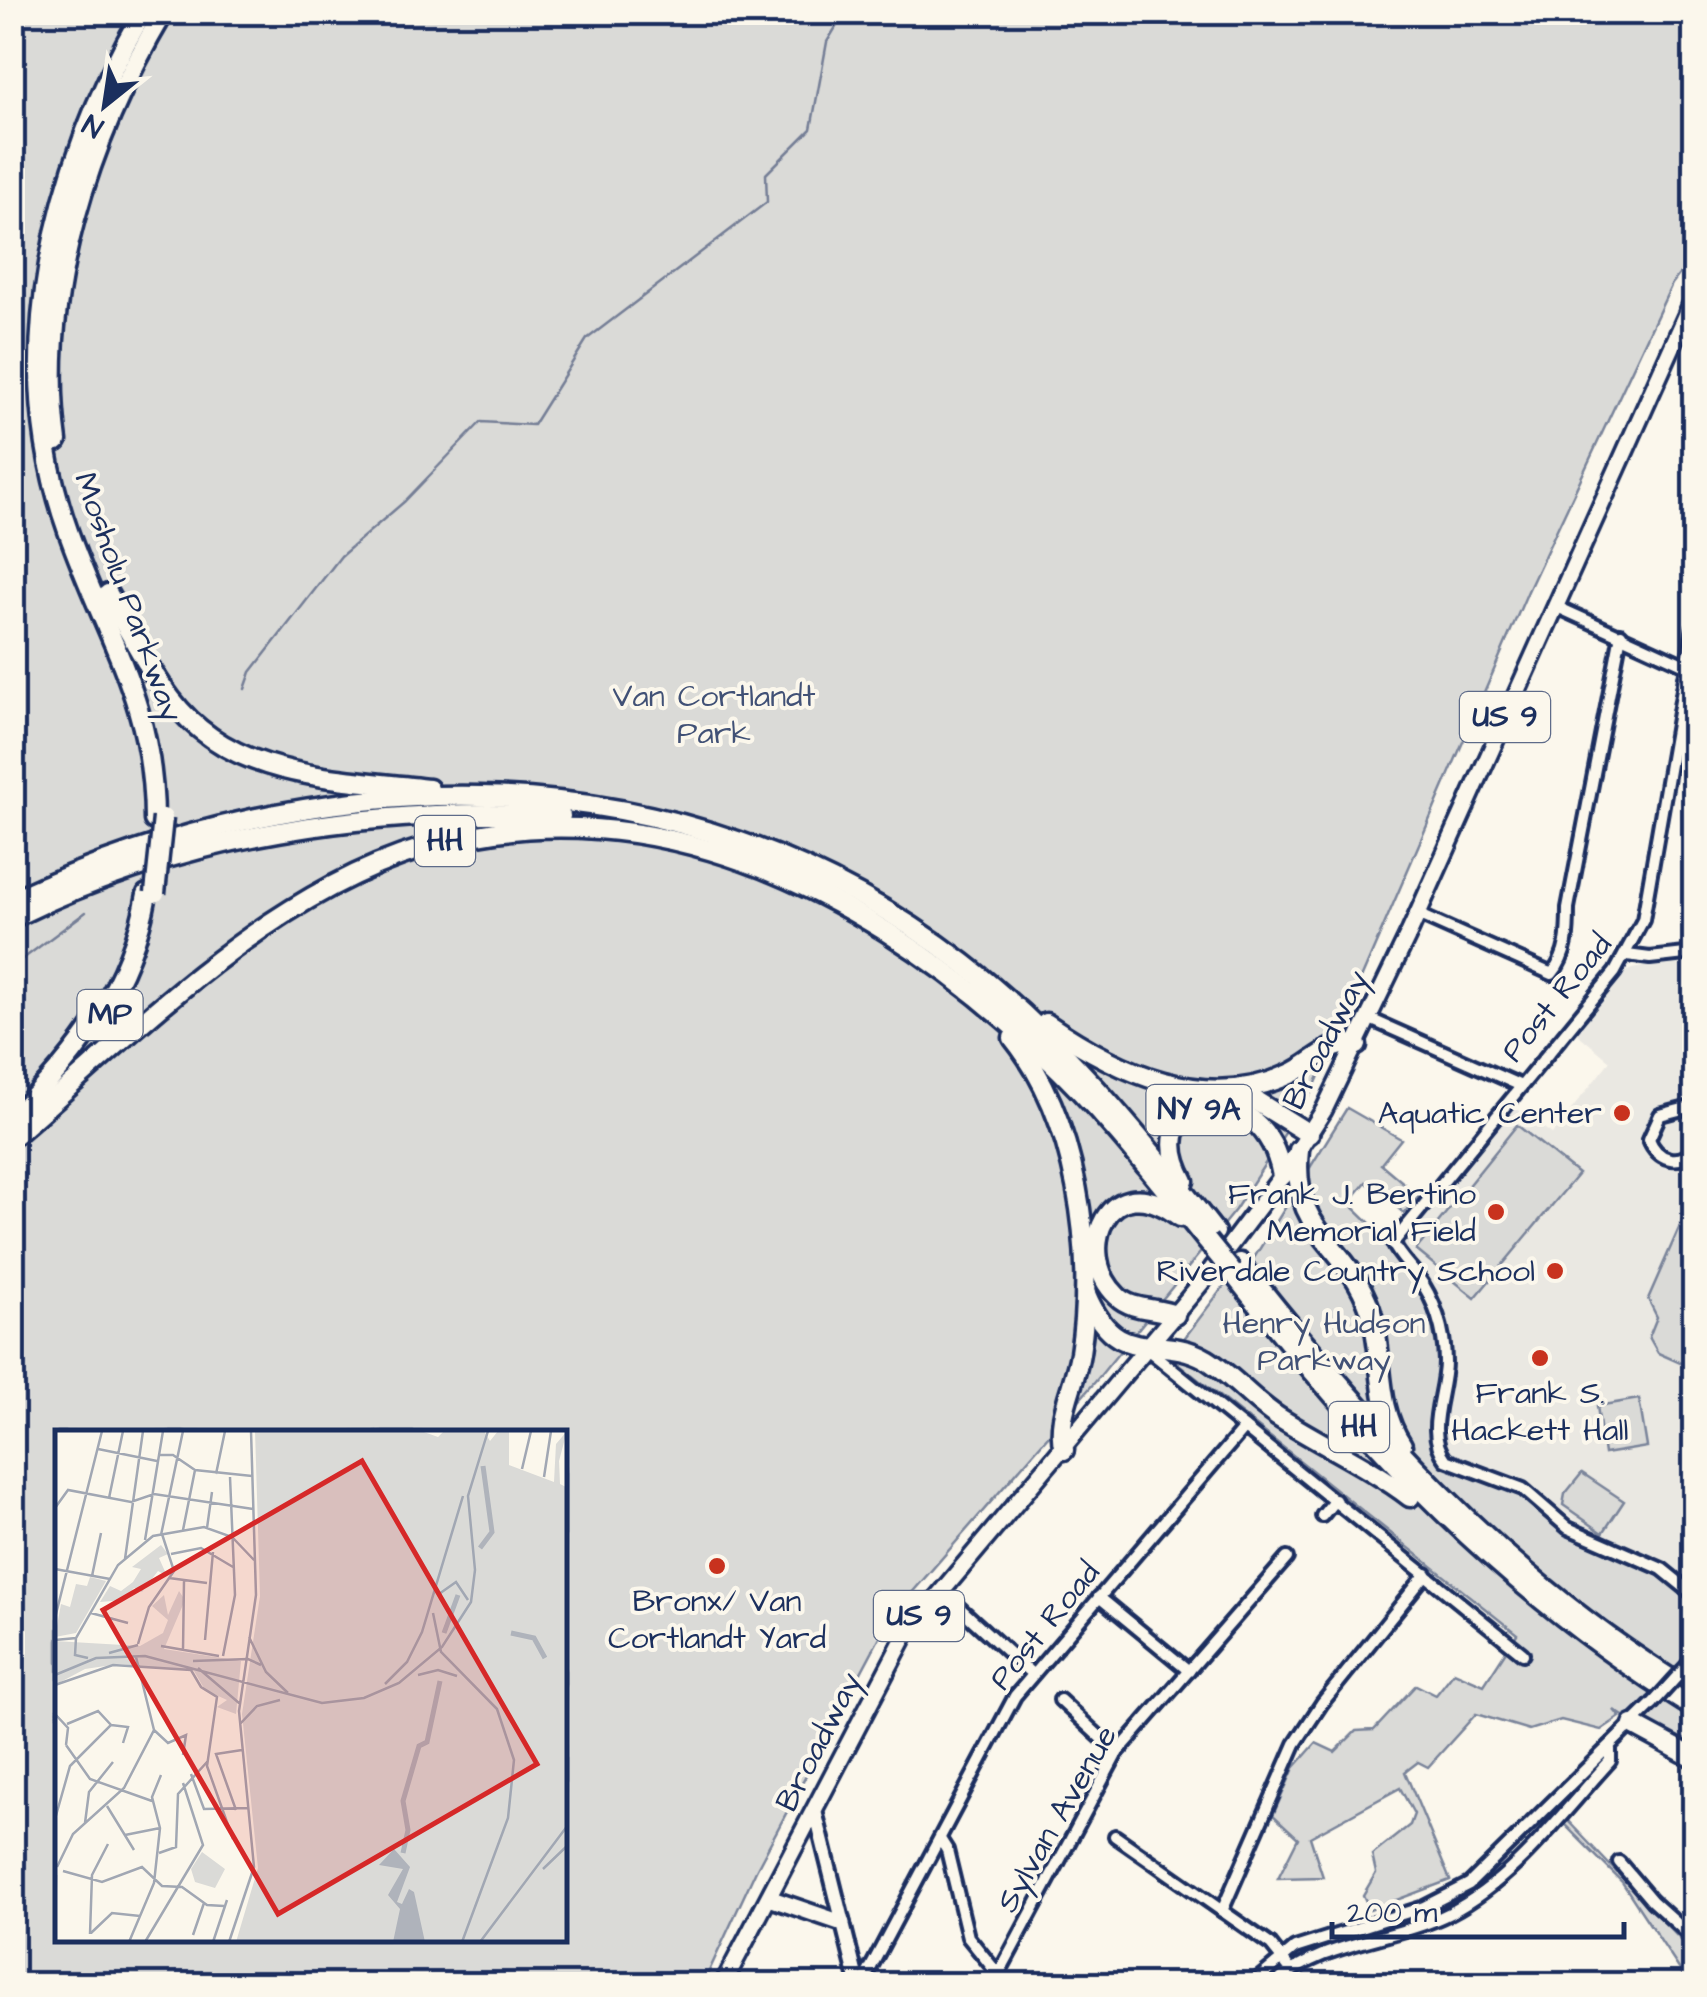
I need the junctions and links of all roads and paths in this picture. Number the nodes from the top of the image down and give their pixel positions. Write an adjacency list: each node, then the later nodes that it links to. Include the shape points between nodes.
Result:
1 (144, 12): 10 (highway, Mosholu Parkway / MP, via 105,86 66,192 45,290 40,370 56,493 136,694)
2 (164, 12): 4 (highway, Mosholu Parkway / MP, via 99,147 56,321 60,460 80,532)
3 (1694, 298): 5 (main road, Broadway / US 9)
4 (108, 594): 9 (highway, via 180,710 242,757 286,772); 10 (highway, Mosholu Parkway / MP, via 152,712)
5 (1555, 606): 7 (street); 13 (main road, Broadway / US 9)
6 (1694, 626): 8 (street, Post Road)
7 (1621, 634): 8 (street); 13 (street, via 1566,947 1552,974)
8 (1691, 667): 16 (street, Post Road, via 1643,920)
9 (504, 798): 12 (highway, HH, via 358,802 230,823 137,850); 17 (highway, HH, via 614,806 760,846 876,905)
10 (159, 819): 23 (highway, Mosholu Parkway / MP, bridge, via 151,893 132,952 101,1015)
11 (648, 833): 14 (highway, via 607,820 498,812 306,826 130,870); 17 (highway, HH, via 718,851 810,888); 23 (highway, HH, via 570,826 497,831 414,850 354,875 291,911)
12 (12, 900)
13 (1417, 914): 18 (main road, Broadway / US 9)
14 (12, 918)
15 (1694, 953): 16 (street)
16 (1627, 955): 20 (street, Post Road)
17 (983, 991): 21 (highway, via 1114,1066 1156,1082); 28 (highway, HH, via 1092,1084); 29 (highway, HH); 31 (highway, via 1060,1119)
18 (1370, 1019): 19 (main road, Broadway / US 9); 20 (street)
19 (1357, 1045): 21 (highway, via 1336,1044 1272,1082); 25 (main road, Broadway / US 9)
20 (1518, 1086): 43 (street, Post Road, via 1393,1243 1428,1294 1444,1338 1440,1453 1523,1489 1568,1528 1671,1574)
21 (1204, 1088): 25 (highway, via 1248,1097)
22 (1694, 1106): 26 (street, via 1660,1115 1649,1139 1671,1160)
23 (20, 1115): 24 (highway, HH)
24 (12, 1137)
25 (1304, 1142): 27 (main road, Broadway / US 9); 36 (highway, via 1298,1187 1303,1208 1362,1289 1388,1420)
26 (1694, 1150)
27 (1282, 1176): 28 (highway, NY 9A, via 1256,1118 1228,1108 1194,1111 1176,1127 1170,1147); 32 (main road, Broadway / US 9)
28 (1200, 1213): 29 (highway, HH)
29 (1211, 1236): 30 (highway, HH, bridge); 32 (highway, via 1143,1197 1117,1203 1105,1218 1100,1254 1110,1287 1132,1305)
30 (1236, 1268): 36 (highway, HH); 39 (highway, HH, via 1353,1421)
31 (1083, 1279): 33 (highway, via 1100,1319 1128,1343); 35 (highway, via 1080,1353 1060,1431)
32 (1175, 1316): 33 (main road, Broadway / US 9)
33 (1148, 1349): 34 (street); 35 (main road, Broadway / US 9); 39 (highway, via 1206,1359 1272,1413 1386,1479)
34 (1244, 1428): 37 (street); 44 (street, Post Road)
35 (1064, 1450): 42 (main road, Broadway / US 9)
36 (1431, 1487): 49 (highway, HH, via 1550,1594)
37 (1335, 1500): 38 (street); 41 (street)
38 (1322, 1516)
39 (1464, 1536): 51 (highway, HH, via 1544,1606)
40 (1287, 1558): 47 (street, Sylvan Avenue)
41 (1426, 1574): 45 (street); 64 (street, via 1295,1744)
42 (940, 1591): 48 (street); 58 (main road, Broadway / US 9, via 901,1643)
43 (1694, 1595)
44 (1099, 1598): 47 (street); 48 (street, Post Road)
45 (1523, 1654)
46 (1694, 1658): 52 (street, bridge)
47 (1189, 1671): 54 (street, Sylvan Avenue)
48 (1032, 1674): 60 (street, Post Road)
49 (1694, 1694)
50 (1060, 1700): 54 (street)
51 (1694, 1708)
52 (1633, 1724): 53 (street); 55 (highway)
53 (1610, 1748): 56 (street); 57 (street, via 1610,1761)
54 (1117, 1753): 70 (street, Sylvan Avenue)
55 (1694, 1758)
56 (1559, 1794): 57 (street); 63 (street, via 1484,1872)
57 (1570, 1805): 65 (street, via 1494,1883)
58 (816, 1811): 62 (main road, Broadway / US 9); 66 (street)
59 (1115, 1836): 64 (street)
60 (940, 1839): 70 (street, via 968,1938); 72 (street, Post Road)
61 (1618, 1862): 67 (street)
62 (769, 1898): 66 (main road); 71 (main road, Broadway / US 9)
63 (1433, 1903): 65 (street); 68 (street)
64 (1222, 1910): 68 (street)
65 (1438, 1918): 69 (street)
66 (842, 1922): 72 (street)
67 (1694, 1939)
68 (1282, 1956): 69 (street); 73 (street)
69 (1291, 1970): 74 (street)
70 (1002, 1980)
71 (723, 1984)
72 (860, 1984)
73 (1252, 1984)
74 (1275, 1984)

